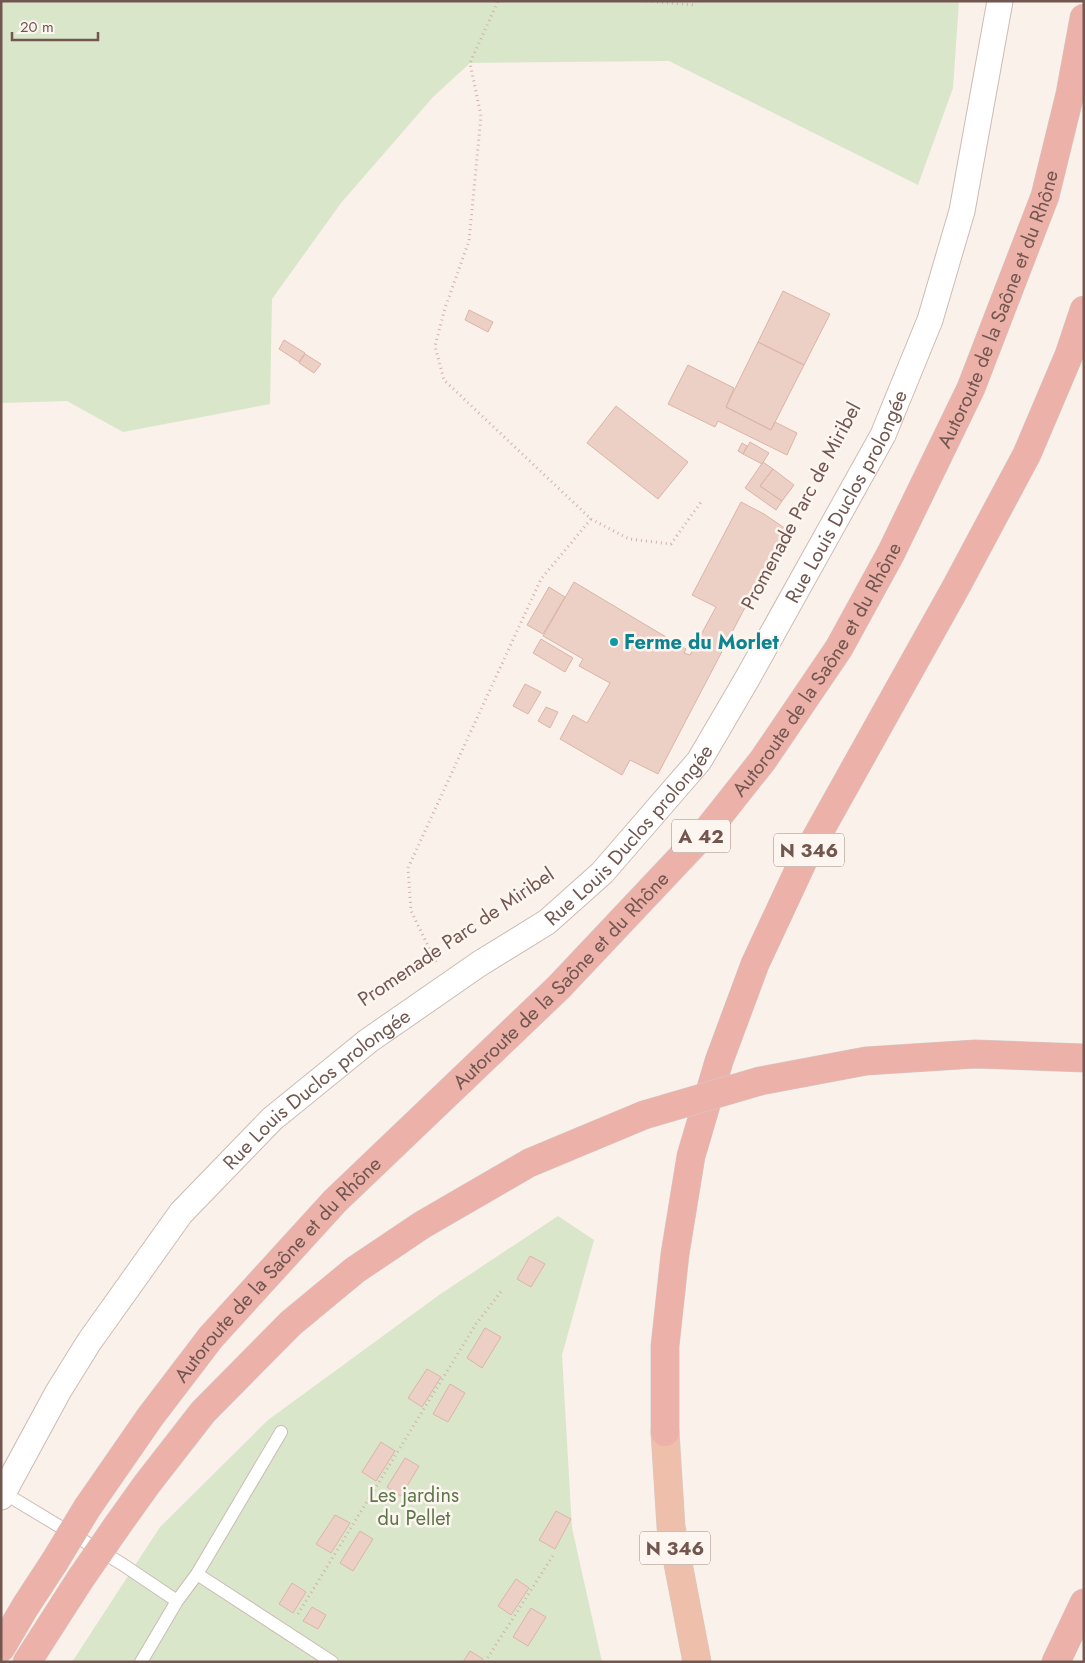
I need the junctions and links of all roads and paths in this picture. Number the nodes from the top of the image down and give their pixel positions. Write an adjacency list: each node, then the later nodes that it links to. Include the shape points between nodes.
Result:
1 (498, 1): 8 (path, via 470,64 481,116 469,241 435,346 444,380)
2 (647, 1): 3 (path, via 692,5)
3 (695, 1)
4 (1000, 1): 13 (street, Rue Louis Duclos prolongée, via 962,211 930,320 883,435 699,761 602,872 547,922 479,964 368,1041 272,1119 181,1214 89,1342 58,1392)
5 (1084, 18): 19 (highway, Autoroute de la Saône et du Rhône / A 42, bridge, via 1070,94 1045,196 971,388 891,553 839,648 762,760 710,827 558,987 322,1215 211,1337 87,1508)
6 (1084, 310): 24 (highway, N 346, via 1069,355 1027,454 804,861 755,964 719,1061 691,1156 675,1254 665,1346 665,1432 671,1527)
7 (701, 502): 8 (path, via 671,544 629,539)
8 (591, 519): 9 (path, via 541,579 408,868 411,911)
9 (436, 963)
10 (1084, 1058): 20 (highway, bridge, via 975,1054 876,1060 760,1081 644,1115 529,1162 422,1225 355,1270 291,1323 203,1412 117,1526)
11 (503, 1289): 18 (path, via 476,1324)
12 (281, 1432): 15 (lane)
13 (3, 1495): 16 (lane, via 122,1564)
14 (554, 1554): 23 (path)
15 (196, 1574): 16 (lane); 18 (lane)
16 (177, 1602): 21 (lane)
17 (1084, 1603): 25 (highway)
18 (287, 1632): 22 (lane)
19 (1, 1648)
20 (26, 1662)
21 (140, 1662)
22 (332, 1662)
23 (485, 1662)
24 (697, 1662)
25 (1056, 1662)

